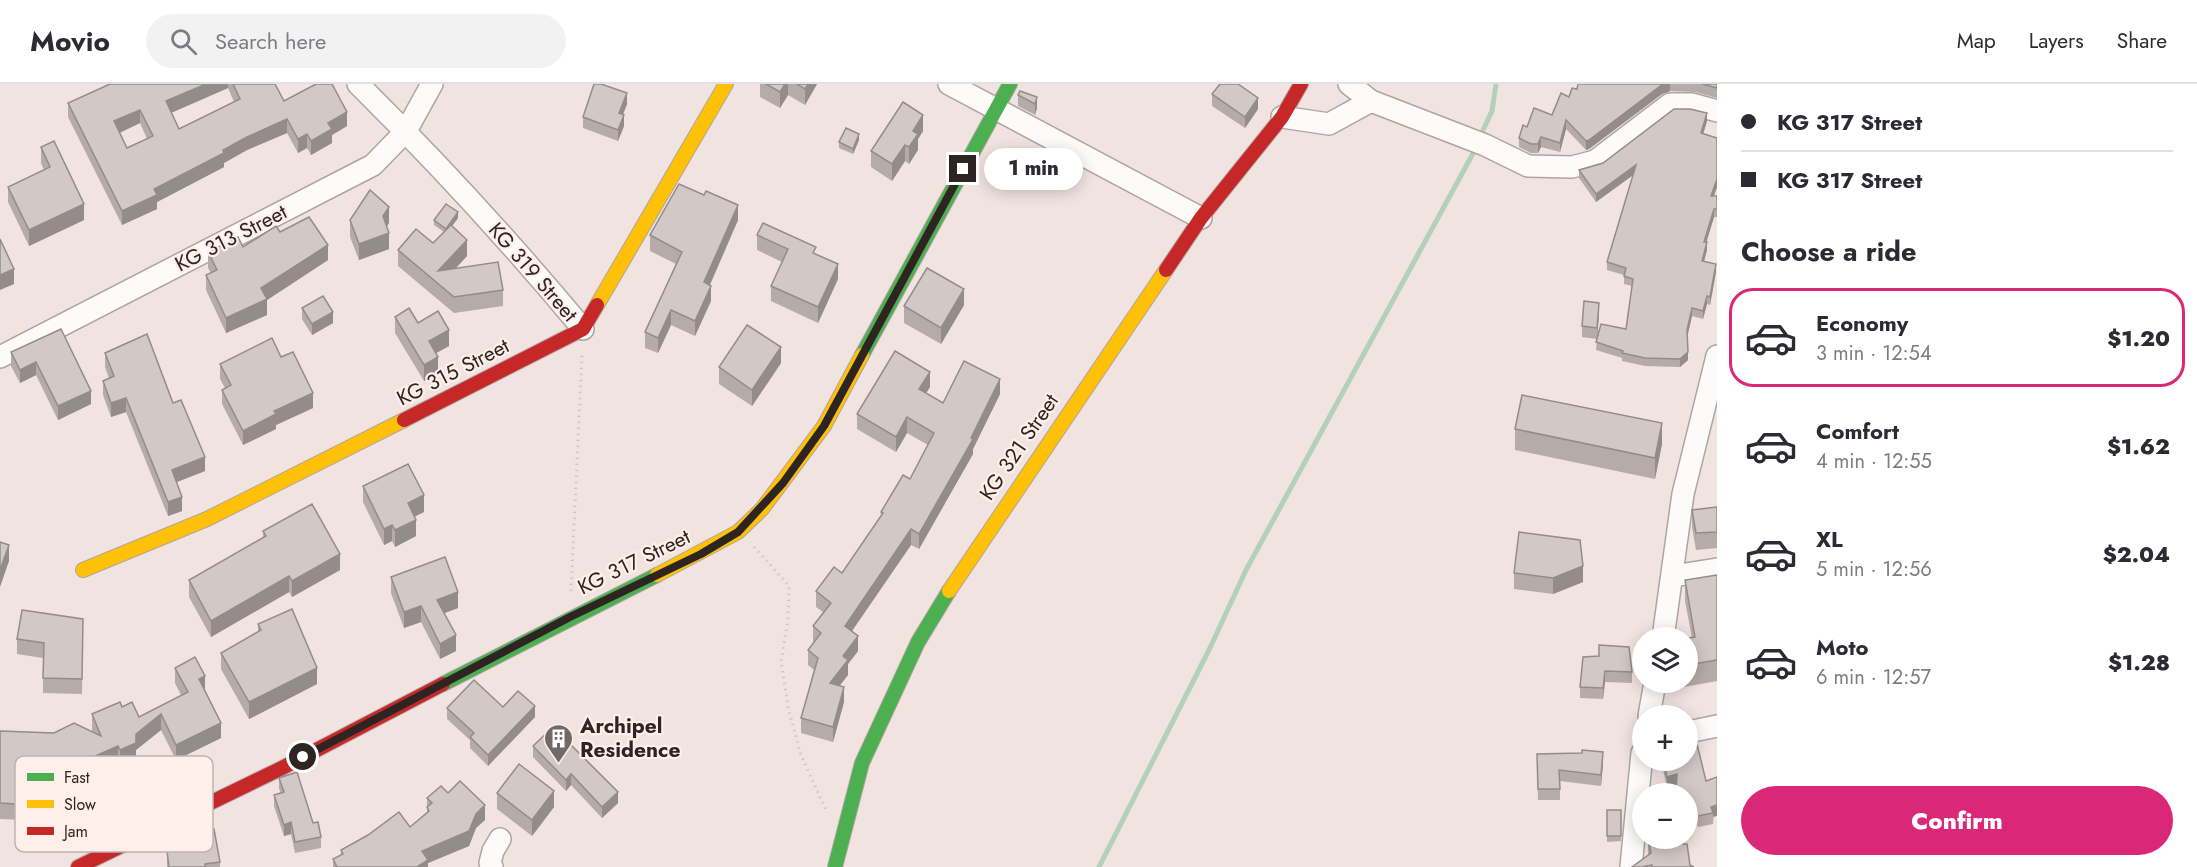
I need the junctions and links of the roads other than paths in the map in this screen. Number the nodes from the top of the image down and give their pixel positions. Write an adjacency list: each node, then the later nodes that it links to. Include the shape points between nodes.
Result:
1 (358, 84): 12 (street, KG 319 Street)
2 (432, 84): 12 (street, KG 313 Street)
3 (726, 84): 14 (street)
4 (950, 84): 9 (street)
5 (1010, 84): 9 (street, KG 317 Street)
6 (1300, 84): 11 (street, KG 321 Street)
7 (1349, 84): 8 (street)
8 (1371, 101): 10 (street, via 1528,166 1572,167 1595,161 1670,104 1692,104); 11 (street, via 1329,124)
9 (995, 109): 13 (street); 24 (street, KG 317 Street, via 824,426 768,501 738,532)
10 (1717, 111)
11 (1282, 117): 13 (street, KG 321 Street)
12 (405, 131): 14 (street, KG 319 Street, via 534,270); 16 (street, KG 313 Street, via 373,165)
13 (1201, 218): 29 (street, KG 321 Street, via 978,544 918,642 862,763)
14 (583, 329): 18 (street, KG 315 Street, via 207,519)
15 (1717, 356): 19 (street, via 1683,494)
16 (0, 357)
17 (1717, 569): 19 (street)
18 (83, 570)
19 (1673, 576): 20 (street)
20 (1665, 627)
21 (1717, 726): 22 (street)
22 (1698, 730)
23 (1640, 771): 30 (street)
24 (213, 801)
25 (500, 839): 28 (street, via 493,851)
26 (109, 852): 27 (street, KG 317 Street)
27 (78, 867)
28 (492, 867)
29 (835, 867)
30 (1631, 867)

